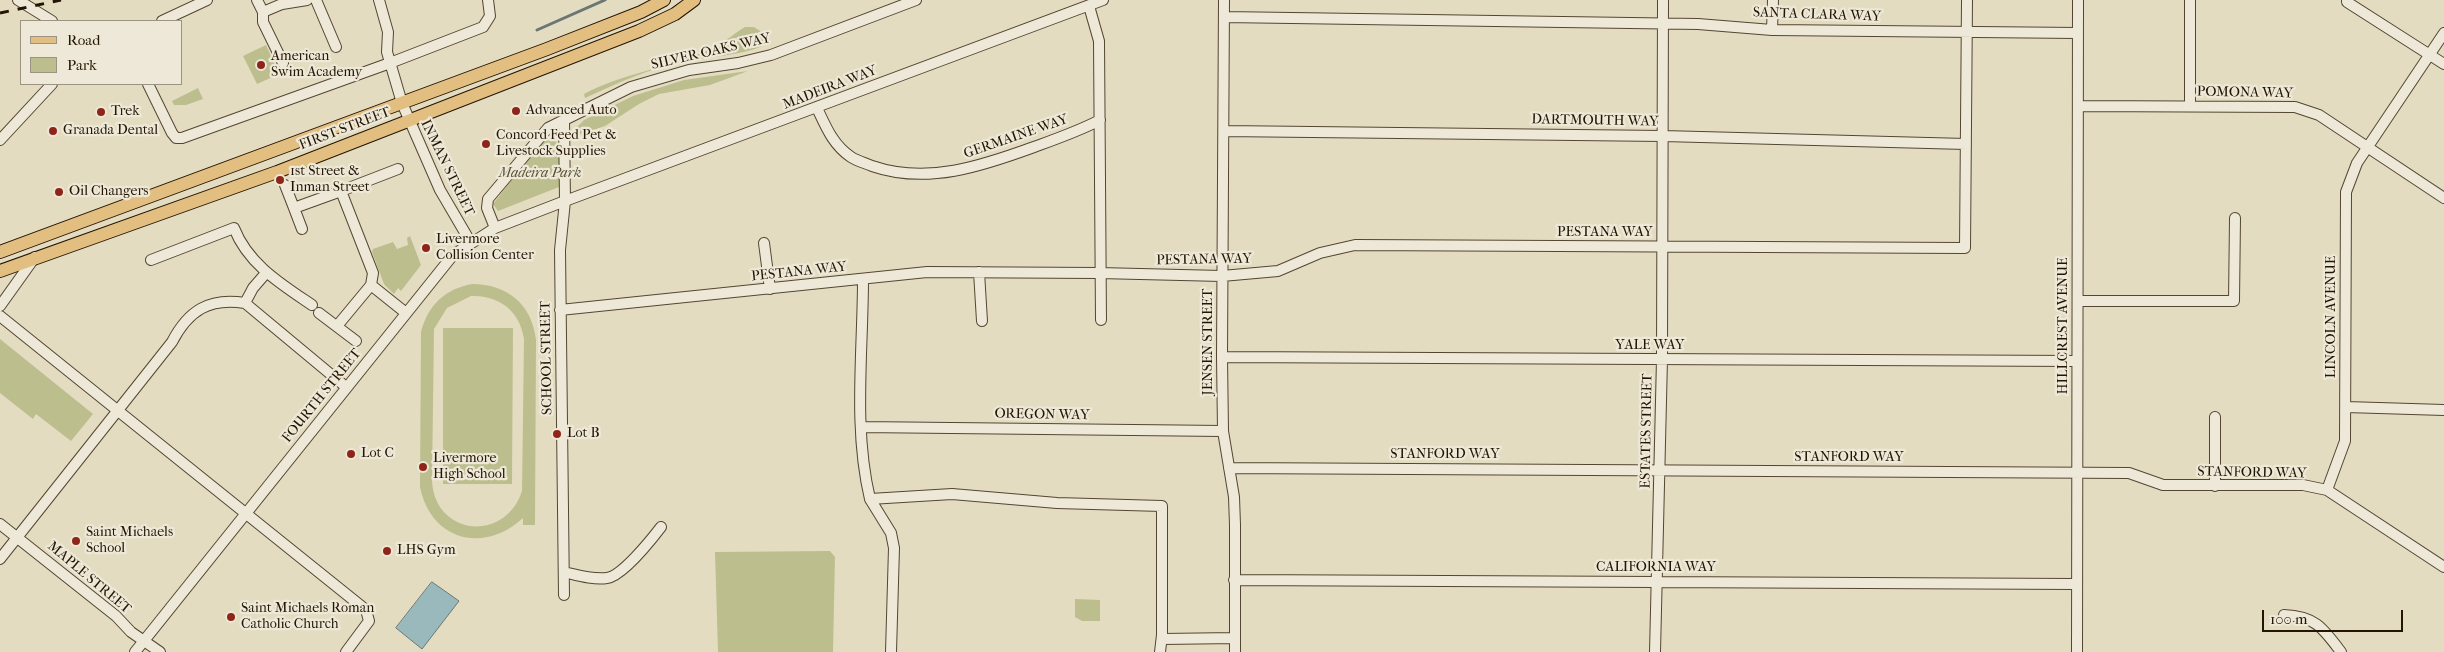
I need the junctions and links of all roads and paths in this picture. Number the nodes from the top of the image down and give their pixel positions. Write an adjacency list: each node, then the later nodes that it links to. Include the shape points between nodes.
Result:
1 (18, 0): 22 (street)
2 (207, 0): 23 (street)
3 (257, 0): 20 (street)
4 (307, 0): 20 (street, via 282,4)
5 (316, 0): 29 (street)
6 (378, 0): 32 (street, INMAN STREET, via 388,32 386,46)
7 (488, 0): 32 (street, via 490,16 483,27)
8 (664, 0): 36 (main road, FIRST STREET, via 618,21)
9 (694, 0): 42 (main road, FIRST STREET, via 675,14 639,31)
10 (916, 0): 40 (street, SILVER OAKS WAY, via 770,55 738,64 658,77)
11 (1103, 0): 19 (street, MADEIRA WAY)
12 (1224, 0): 21 (street, JENSEN STREET)
13 (1663, 0): 24 (street, ESTATES STREET)
14 (1772, 0): 25 (street)
15 (1967, 0): 26 (street)
16 (2078, 0): 27 (street, HILLCREST AVENUE)
17 (2190, 0): 38 (street)
18 (2347, 1): 30 (street)
19 (1089, 6): 39 (street, MADEIRA WAY); 41 (street, via 1099,41)
20 (263, 12): 31 (street, via 263,22)
21 (1224, 16): 24 (street, SANTA CLARA WAY); 43 (street, JENSEN STREET)
22 (50, 20)
23 (164, 20)
24 (1663, 24): 25 (street, SANTA CLARA WAY); 44 (street, ESTATES STREET)
25 (1772, 30): 26 (street, SANTA CLARA WAY)
26 (1966, 32): 27 (street, SANTA CLARA WAY); 46 (street)
27 (2078, 32): 37 (street, HILLCREST AVENUE)
28 (2444, 32): 30 (street)
29 (336, 47)
30 (2430, 54): 33 (street); 47 (street, LINCOLN AVENUE)
31 (283, 63)
32 (390, 63): 35 (street, via 182,138 176,138 172,133); 36 (street, INMAN STREET)
33 (2444, 64)
34 (51, 85): 45 (street)
35 (148, 85)
36 (402, 103): 42 (street, INMAN STREET); 60 (main road, FIRST STREET)
37 (2078, 106): 38 (street, POMONA WAY); 71 (street, HILLCREST AVENUE)
38 (2190, 106): 47 (street, POMONA WAY, via 2295,107 2319,114)
39 (817, 108): 41 (street, GERMAINE WAY, via 830,135 852,159 883,170 909,173 933,174 985,165); 52 (street, MADEIRA WAY)
40 (564, 120): 52 (street, SCHOOL STREET); 55 (street, SILVER OAKS WAY, via 545,131 488,199 487,208)
41 (1100, 120): 65 (street)
42 (409, 121): 57 (street, INMAN STREET, via 440,190); 61 (main road, FIRST STREET)
43 (1224, 131): 44 (street, DARTMOUTH WAY); 67 (street, JENSEN STREET)
44 (1663, 136): 46 (street, DARTMOUTH WAY); 59 (street, ESTATES STREET)
45 (0, 140)
46 (1966, 144): 59 (street, PESTANA WAY, via 1966,248)
47 (2368, 147): 51 (street, POMONA WAY); 85 (street, LINCOLN AVENUE, via 2351,174 2346,192)
48 (398, 169): 50 (street)
49 (285, 185): 53 (street)
50 (340, 191): 53 (street); 69 (street, via 372,273)
51 (2444, 198)
52 (565, 201): 55 (street, FOURTH STREET); 74 (street, SCHOOL STREET, via 560,250)
53 (294, 208): 56 (street)
54 (2234, 218): 71 (street, via 2234,301)
55 (496, 228): 57 (street, FOURTH STREET)
56 (302, 229)
57 (471, 243): 75 (street, FOURTH STREET, via 453,255)
58 (764, 243): 70 (street)
59 (1661, 248): 67 (street, PESTANA WAY, via 1355,245 1320,253 1278,271); 82 (street, ESTATES STREET)
60 (0, 252)
61 (35, 258): 63 (main road, FIRST STREET); 73 (street)
62 (151, 260): 66 (street, via 234,228 240,242)
63 (0, 271)
64 (979, 272): 65 (street, PESTANA WAY); 68 (street, PESTANA WAY, via 928,272); 78 (street)
65 (1100, 272): 67 (street, PESTANA WAY); 77 (street)
66 (266, 273): 72 (street); 79 (street)
67 (1222, 276): 81 (street, JENSEN STREET)
68 (863, 279): 70 (street, PESTANA WAY); 89 (street)
69 (371, 285): 75 (street); 79 (street)
70 (770, 289): 74 (street, PESTANA WAY)
71 (2078, 300): 83 (street, HILLCREST AVENUE)
72 (245, 303): 84 (street); 87 (street, via 233,301 198,309 182,324 172,342)
73 (0, 306)
74 (560, 310): 103 (street, SCHOOL STREET)
75 (406, 313): 84 (street, FOURTH STREET)
76 (0, 316): 87 (street)
77 (1102, 320)
78 (982, 321)
79 (337, 326): 80 (street)
80 (356, 341)
81 (1222, 357): 82 (street, YALE WAY); 90 (street, JENSEN STREET)
82 (1662, 359): 83 (street, YALE WAY); 92 (street, ESTATES STREET)
83 (2077, 362): 93 (street, HILLCREST AVENUE)
84 (346, 387): 97 (street, FOURTH STREET)
85 (2346, 406): 86 (street); 95 (street, LINCOLN AVENUE, via 2345,441)
86 (2444, 410)
87 (118, 411): 97 (street); 100 (street)
88 (2214, 417): 94 (street)
89 (861, 427): 90 (street, OREGON WAY); 96 (street)
90 (1223, 431): 91 (street, JENSEN STREET)
91 (1229, 468): 92 (street, STANFORD WAY); 104 (street, JENSEN STREET, via 1235,525)
92 (1660, 470): 93 (street, STANFORD WAY); 105 (street, ESTATES STREET)
93 (2078, 473): 94 (street, STANFORD WAY, via 2129,473 2163,485); 106 (street, HILLCREST AVENUE)
94 (2215, 486): 95 (street, STANFORD WAY, via 2302,485)
95 (2327, 490): 102 (street, STANFORD WAY)
96 (870, 499): 110 (street, via 952,494 1057,503 1162,506); 115 (street, via 891,533 894,548)
97 (246, 512): 111 (street, FOURTH STREET); 114 (street, via 366,610 369,621)
98 (0, 524): 100 (street, MAPLE STREET)
99 (660, 527): 103 (street, via 621,570 609,578)
100 (17, 537): 101 (street); 111 (street, MAPLE STREET)
101 (0, 559)
102 (2444, 567)
103 (564, 572): 107 (street, SCHOOL STREET)
104 (1234, 580): 105 (street, CALIFORNIA WAY); 109 (street, JENSEN STREET)
105 (1656, 581): 106 (street, CALIFORNIA WAY); 118 (street, ESTATES STREET)
106 (2078, 584): 119 (street, HILLCREST AVENUE)
107 (564, 595)
108 (2284, 615): 120 (street, via 2316,622)
109 (1235, 638): 110 (street); 117 (street, JENSEN STREET)
110 (1162, 639): 116 (street)
111 (144, 641): 112 (street, FOURTH STREET); 113 (street, MAPLE STREET)
112 (135, 652)
113 (160, 652)
114 (346, 652)
115 (891, 652)
116 (1160, 652)
117 (1235, 652)
118 (1655, 652)
119 (2077, 652)
120 (2341, 652)

